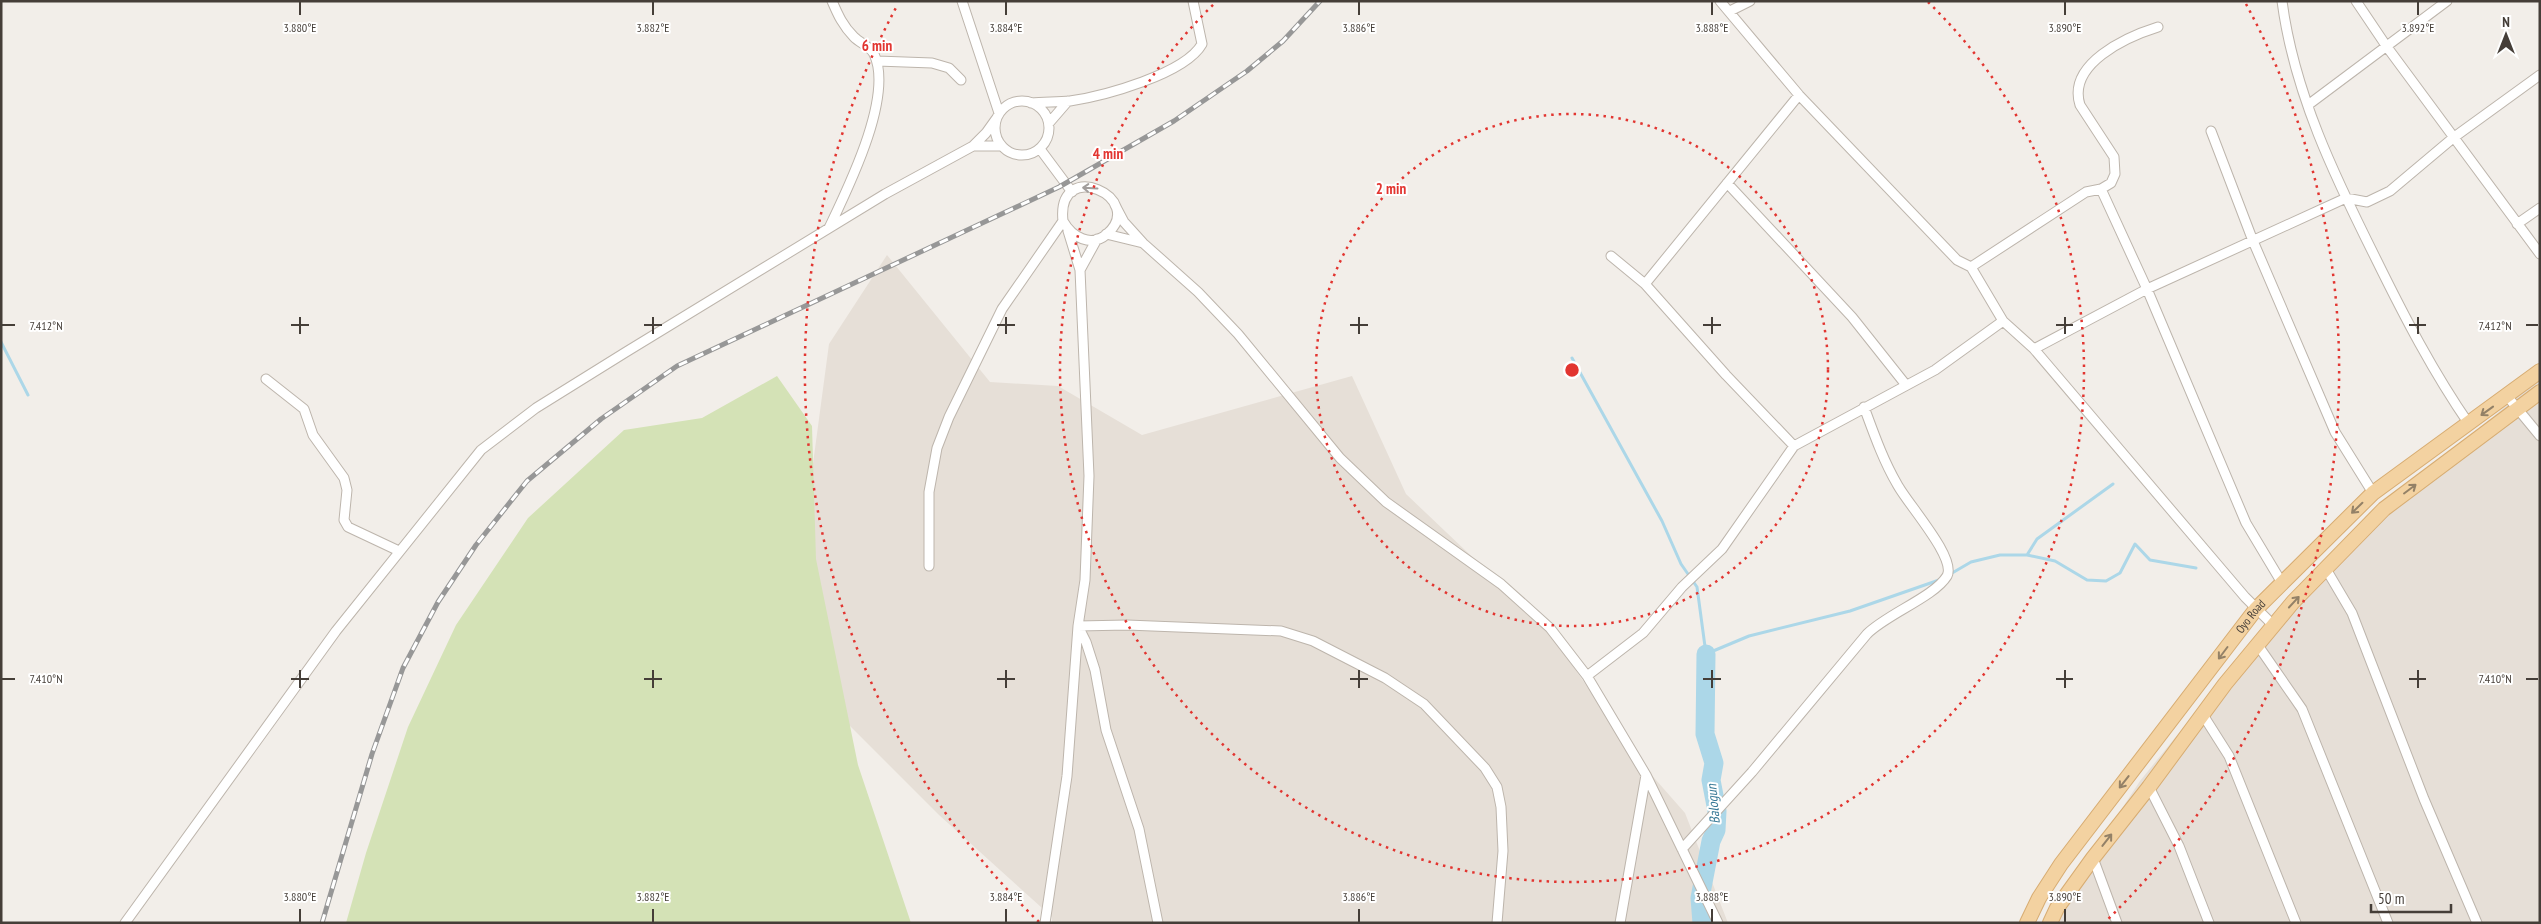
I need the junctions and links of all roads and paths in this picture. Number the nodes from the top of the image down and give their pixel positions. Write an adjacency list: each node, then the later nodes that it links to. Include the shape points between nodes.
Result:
1 (832, 1): 12 (street, via 842,24 874,52)
2 (962, 1): 19 (street)
3 (1194, 1): 16 (street, via 1202,44 1188,60 1102,95)
4 (1720, 1): 9 (street)
5 (1750, 1): 9 (street)
6 (2282, 1): 18 (street, via 2293,56)
7 (2356, 1): 11 (street)
8 (2447, 1): 11 (street)
9 (1730, 12): 15 (street)
10 (2158, 27): 27 (street, via 2144,31 2097,58 2088,65 2078,82 2080,105 2114,157 2112,184)
11 (2387, 47): 18 (street); 22 (street)
12 (877, 61): 14 (street, via 932,63 949,68); 34 (street, via 880,72 876,106 858,160)
13 (2540, 75): 22 (street)
14 (961, 80)
15 (1799, 95): 26 (street); 42 (street, via 1957,260)
16 (1068, 101): 17 (street); 20 (street)
17 (1031, 102): 19 (street, via 1010,104); 20 (street, via 1043,111)
18 (2308, 105): 29 (street)
19 (998, 116): 23 (street); 24 (street, via 995,133)
20 (1049, 123): 25 (street, via 1048,138)
21 (2211, 131): 38 (street)
22 (2453, 138): 29 (street, via 2390,191 2367,202); 33 (street)
23 (973, 146): 24 (street); 34 (street)
24 (1001, 146): 25 (street, via 1020,156)
25 (1040, 149): 28 (street)
26 (1727, 183): 44 (street); 50 (street, via 1852,317)
27 (2101, 189): 42 (street, via 2086,192); 45 (street)
28 (1072, 192): 30 (street, one-way to 28, via 1102,189 1081,187); 32 (street, via 1065,200)
29 (2346, 198): 38 (street); 55 (street, via 2408,323)
30 (1115, 205): 36 (street, via 1113,226); 39 (street, via 1124,222)
31 (2540, 208): 33 (street)
32 (1063, 221): 35 (street); 60 (street, via 1002,309 949,417 937,448 928,492)
33 (2517, 224): 40 (street)
34 (829, 228): 59 (street, via 544,403 497,436 466,467)
35 (1068, 230): 37 (street, via 1076,237); 43 (street)
36 (1106, 234): 37 (street); 39 (street)
37 (1097, 239): 43 (street)
38 (2253, 242): 45 (street); 58 (street, via 2335,432)
39 (1143, 243): 67 (street, via 1198,292 1238,334 1340,458 1386,502 1527,605 1550,628)
40 (2540, 254)
41 (1611, 256): 44 (street)
42 (1971, 267): 46 (street)
43 (1080, 270): 64 (street, via 1089,476 1085,580)
44 (1645, 284): 57 (street, via 1726,376)
45 (2147, 289): 47 (street); 62 (street, via 2246,523)
46 (2003, 321): 47 (street); 50 (street, via 1935,370)
47 (2034, 349): 63 (street)
48 (2540, 371): 52 (main road, Oyo Road)
49 (266, 379): 59 (street, via 304,409 313,435 344,478 347,490 344,520 348,527)
50 (1906, 385): 53 (street)
51 (2540, 392): 54 (main road, Oyo Road)
52 (2507, 396): 54 (street); 55 (main road, Oyo Road, one-way to 55)
53 (1864, 407): 57 (street); 71 (street, via 1880,452 1897,485 1949,565 1947,575 1940,584 1879,622 1867,634)
54 (2517, 408): 56 (street); 61 (main road, Oyo Road, one-way to 54, via 2384,509)
55 (2469, 424): 58 (main road, Oyo Road)
56 (2540, 436)
57 (1794, 446): 67 (street, via 1722,549 1686,583 1643,632)
58 (2373, 493): 62 (main road, Oyo Road, one-way to 62)
59 (399, 551): 73 (street, via 336,631)
60 (929, 566)
61 (2326, 569): 65 (main road, Oyo Road, one-way to 61); 85 (street, via 2352,613 2424,799)
62 (2282, 582): 63 (main road, Oyo Road)
63 (2256, 609): 65 (street); 79 (main road, Oyo Road, one-way to 79, via 2061,864)
64 (1078, 626): 74 (street, via 1067,776); 75 (street, via 1095,670 1106,730 1140,829); 76 (street, via 1281,631 1313,641 1377,674 1424,704 1485,768 1497,787 1503,851)
65 (2273, 626): 66 (main road, Oyo Road)
66 (2257, 644): 68 (main road, Oyo Road); 84 (street, via 2302,709)
67 (1587, 676): 69 (street)
68 (2203, 715): 70 (main road, Oyo Road); 83 (street, via 2229,756)
69 (1646, 775): 71 (street); 77 (street)
70 (2149, 787): 72 (main road, Oyo Road, one-way to 70); 82 (street, via 2180,846)
71 (1682, 850): 78 (street)
72 (2093, 858): 80 (main road, Oyo Road); 81 (street)
73 (125, 923)
74 (1045, 923)
75 (1158, 923)
76 (1497, 923)
77 (1620, 923)
78 (1718, 923)
79 (2027, 923)
80 (2050, 923)
81 (2117, 923)
82 (2209, 923)
83 (2296, 923)
84 (2388, 923)
85 (2477, 923)

